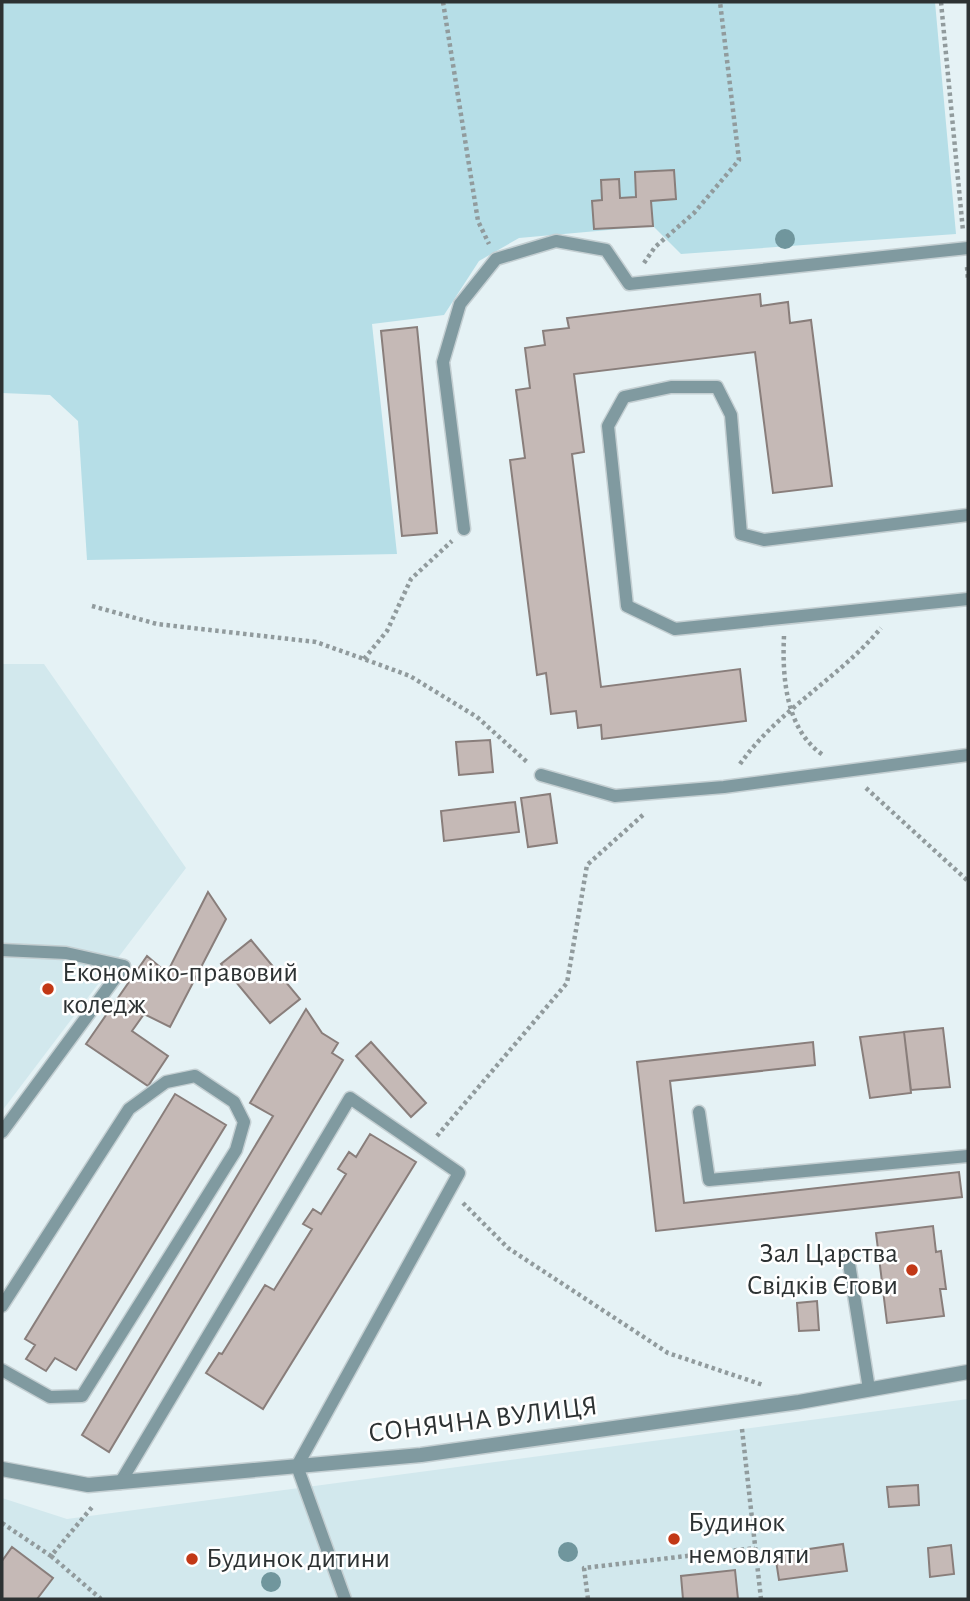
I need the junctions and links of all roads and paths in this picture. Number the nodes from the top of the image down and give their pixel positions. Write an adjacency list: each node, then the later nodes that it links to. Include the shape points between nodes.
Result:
1 (443, 2): 5 (path, via 478,221)
2 (720, 2): 7 (path, via 739,160 694,213 655,247)
3 (941, 2): 4 (path)
4 (967, 249): 6 (path); 7 (lane)
5 (496, 259): 7 (lane, via 555,241 606,250); 9 (lane, via 460,304 443,362)
6 (968, 280)
7 (629, 284)
8 (968, 515): 12 (lane, via 764,540 741,534 731,415 717,387 671,387 624,397 608,426 627,606 675,629)
9 (464, 529): 13 (path, via 411,579 387,631)
10 (968, 599): 12 (lane)
11 (92, 606): 13 (path, via 156,624 316,642)
12 (900, 606): 16 (path, via 858,655 758,738)
13 (363, 659): 15 (path, via 410,676 477,717)
14 (968, 755): 16 (lane)
15 (541, 775): 17 (lane, via 615,796)
16 (724, 787): 17 (lane)
17 (667, 791): 21 (path, via 587,865 567,984)
18 (2, 950): 20 (lane, via 66,953 124,966)
19 (699, 1112): 22 (lane, via 709,1180)
20 (2, 1132)
21 (426, 1148): 23 (lane, via 459,1173); 33 (lane, via 350,1098)
22 (968, 1156)
23 (450, 1191): 28 (path, via 508,1248 668,1353); 31 (lane)
24 (848, 1257): 29 (lane)
25 (2, 1306): 26 (lane, via 129,1109 166,1082 195,1076 234,1102 244,1122 236,1150 82,1396 50,1396)
26 (2, 1370)
27 (968, 1372): 29 (street, СОНЯЧНА ВУЛИЦЯ)
28 (765, 1386)
29 (869, 1389): 31 (street, СОНЯЧНА ВУЛИЦЯ, via 421,1455)
30 (742, 1429): 36 (path)
31 (297, 1466): 33 (street, СОНЯЧНА ВУЛИЦЯ); 39 (lane)
32 (2, 1469): 33 (street, СОНЯЧНА ВУЛИЦЯ, via 88,1485)
33 (120, 1482)
34 (82, 1517): 37 (path)
35 (2, 1523): 37 (path)
36 (755, 1548): 40 (path, via 584,1568); 41 (path)
37 (51, 1556): 38 (path)
38 (101, 1599)
39 (345, 1599)
40 (588, 1599)
41 (761, 1599)

